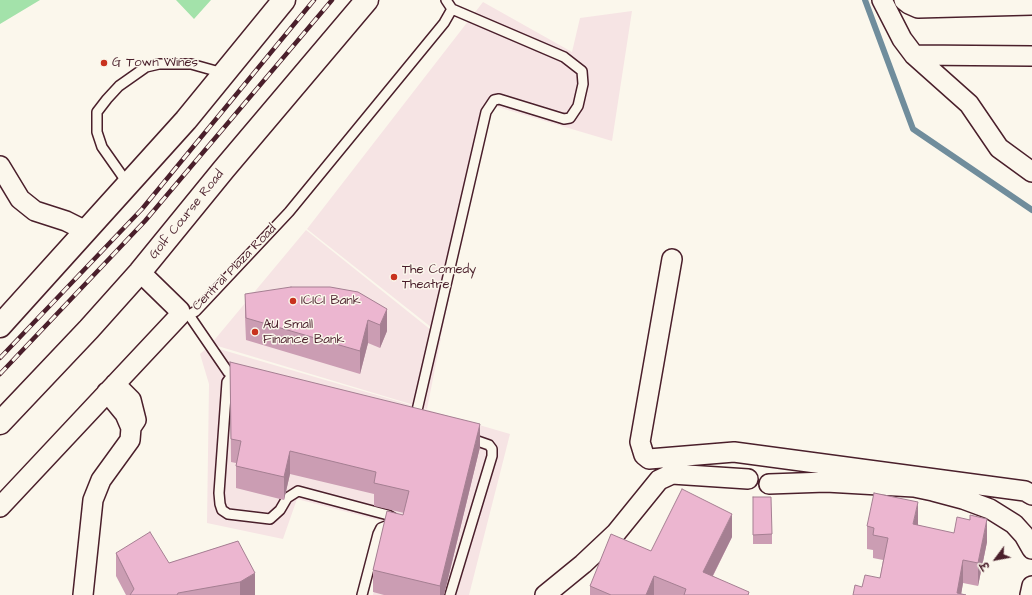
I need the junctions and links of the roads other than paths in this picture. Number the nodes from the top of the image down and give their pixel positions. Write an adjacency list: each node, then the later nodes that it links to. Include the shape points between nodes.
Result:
1 (284, 0): 10 (main road)
2 (367, 0): 17 (main road, Golf Course Road)
3 (446, 0): 7 (lane)
4 (882, 0): 8 (street)
5 (904, 0): 6 (street, via 918,8)
6 (1032, 5)
7 (452, 9): 18 (lane, Central Plaza Road, via 444,23 289,212 196,311); 23 (lane, via 564,57 582,71 583,84 578,106 570,118 564,119 504,99 494,100 486,112)
8 (914, 56): 9 (street); 12 (street, via 953,87 969,104 999,148)
9 (1032, 56)
10 (224, 73): 13 (main road, via 186,120); 13 (lane, via 191,64 159,64 141,70 119,86 107,99 97,112 97,132 102,147)
11 (0, 166): 14 (street)
12 (1032, 172)
13 (128, 184): 15 (main road)
14 (6, 192): 15 (street, via 35,211)
15 (86, 231): 19 (main road)
16 (672, 259): 28 (street, via 640,442 644,455 649,459 734,452 1024,491)
17 (140, 272): 18 (street); 24 (main road, Golf Course Road)
18 (185, 315): 20 (lane); 22 (street, Central Plaza Road)
19 (0, 326)
20 (232, 375): 21 (lane); 33 (lane, via 227,382 219,493 222,510 228,514 270,519 280,510 287,498 298,491 388,515 396,522 381,528 378,534)
21 (250, 380)
22 (111, 388): 29 (street, Central Plaza Road); 32 (street, via 131,400 136,420 131,428 130,440 101,480 93,500)
23 (415, 421)
24 (0, 423)
25 (460, 435): 34 (lane, via 489,445 492,456)
26 (748, 479): 35 (street, via 672,474 659,480 616,533)
27 (769, 484): 30 (street, via 826,482 933,490 990,509 1014,524)
28 (1032, 495)
29 (0, 507)
30 (1032, 549)
31 (1032, 586): 36 (street)
32 (83, 595)
33 (362, 595)
34 (450, 595)
35 (545, 595)
36 (1030, 595)

